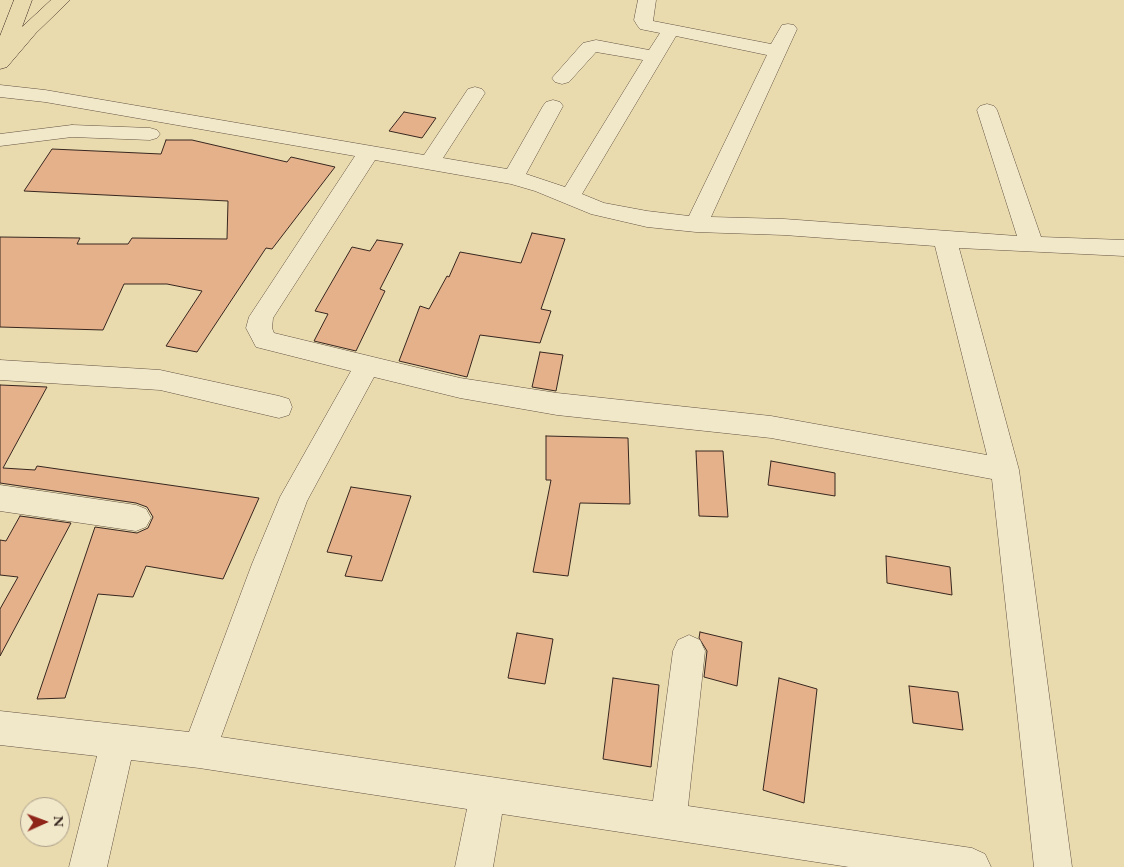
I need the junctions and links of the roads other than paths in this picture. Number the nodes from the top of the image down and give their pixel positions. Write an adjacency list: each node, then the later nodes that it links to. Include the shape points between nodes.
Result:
1 (22, 0): 8 (highway)
2 (61, 0): 8 (highway)
3 (647, 0): 5 (street, via 643,23)
4 (788, 29): 6 (street)
5 (670, 30): 6 (street); 7 (street)
6 (777, 51): 20 (street)
7 (656, 57): 9 (street, via 590,47); 19 (street)
8 (0, 61)
9 (562, 78)
10 (0, 91): 16 (street, via 46,96)
11 (476, 93): 17 (street)
12 (553, 106): 18 (street)
13 (987, 110): 22 (street)
14 (150, 134): 15 (street, via 72,131)
15 (0, 140)
16 (369, 152): 17 (street); 24 (street, via 261,317 259,328 265,340)
17 (429, 163): 18 (street)
18 (512, 177): 19 (street)
19 (570, 196): 20 (street, via 599,210)
20 (696, 224): 21 (street)
21 (945, 239): 22 (street); 27 (street)
22 (1032, 245): 23 (street)
23 (1124, 248)
24 (368, 364): 27 (street, via 460,388 557,404 771,427); 33 (street, via 294,497)
25 (0, 370): 26 (street, via 160,380)
26 (279, 407)
27 (1006, 470): 39 (street)
28 (0, 498): 29 (street)
29 (136, 518)
30 (689, 651): 35 (street)
31 (0, 728): 32 (street)
32 (118, 743): 33 (street); 36 (street)
33 (199, 751): 34 (street)
34 (488, 795): 35 (street); 37 (street)
35 (668, 822): 38 (street)
36 (88, 867)
37 (474, 867)
38 (972, 867)
39 (1053, 867)

